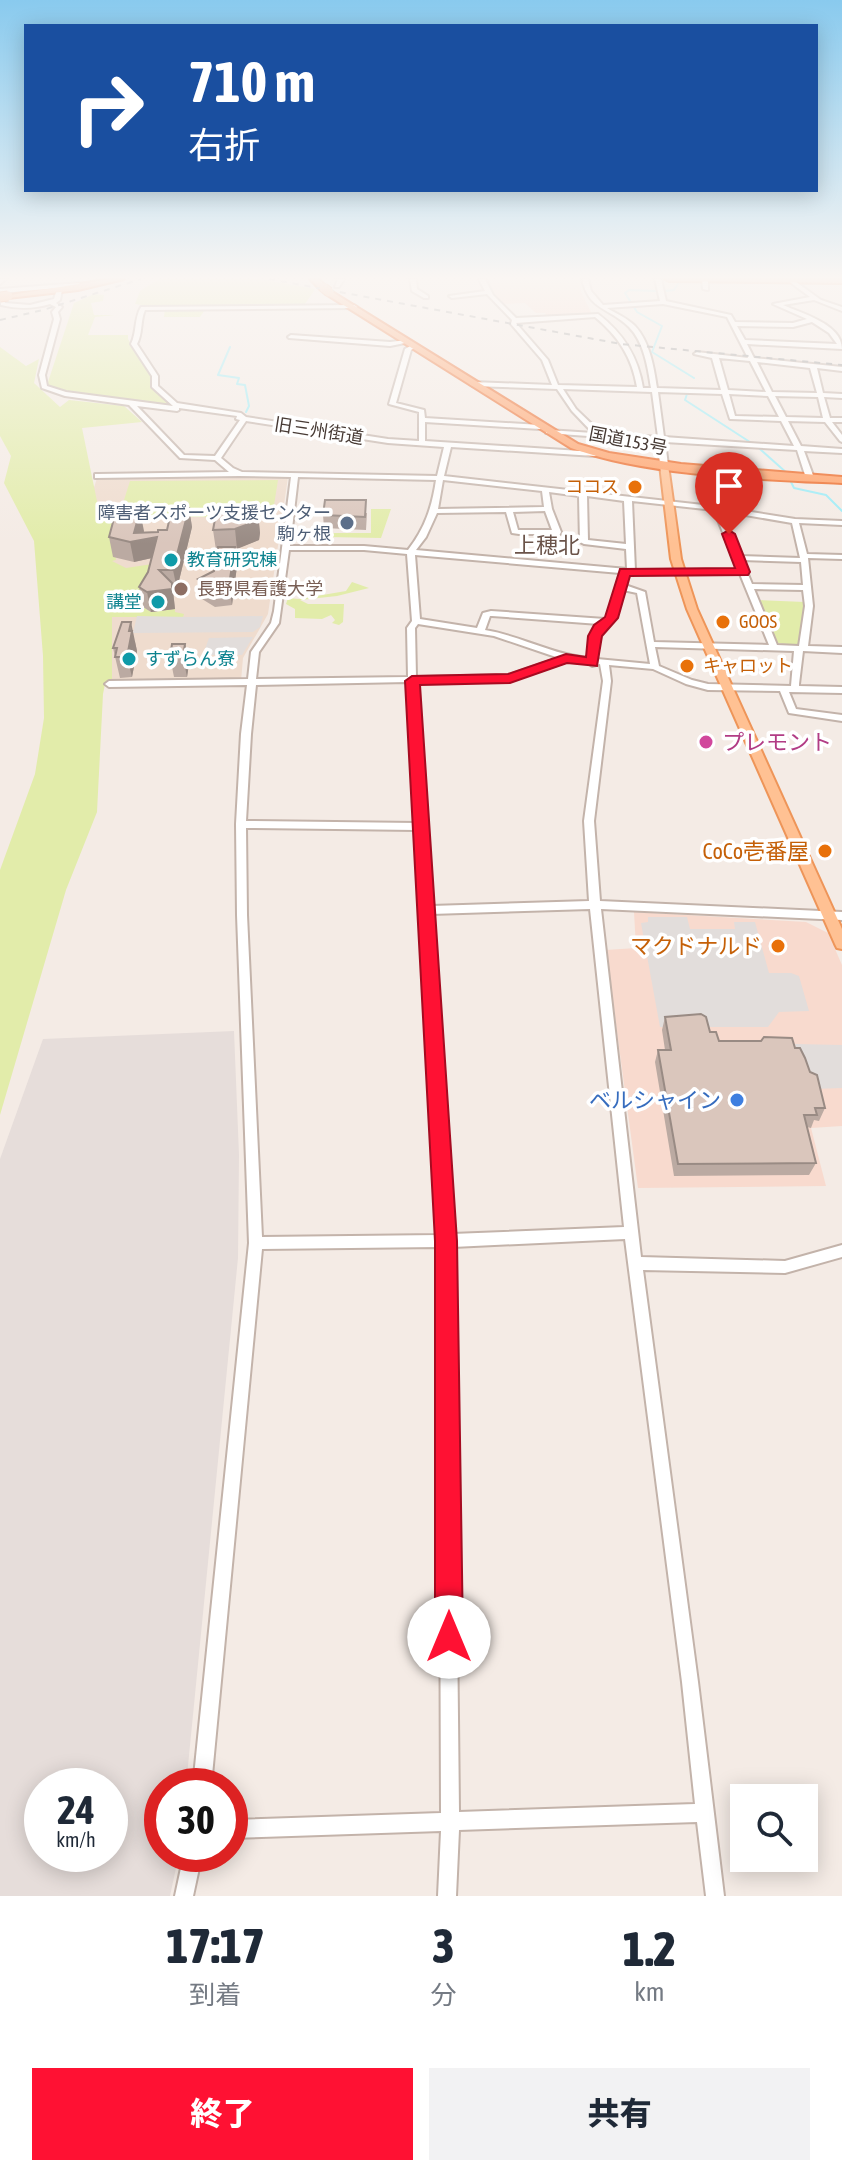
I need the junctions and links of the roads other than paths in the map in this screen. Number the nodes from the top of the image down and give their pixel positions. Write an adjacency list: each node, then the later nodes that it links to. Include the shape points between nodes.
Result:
1 (46, 367): 19 (street, 旧三州街道, via 42,385 65,394)
2 (151, 367): 20 (street, via 159,390 175,405)
3 (403, 367): 22 (street, via 392,404 419,409)
4 (447, 367): 11 (highway, 国道153号)
5 (548, 367): 12 (street)
6 (636, 367): 13 (street)
7 (647, 367): 14 (street)
8 (718, 367): 15 (street)
9 (756, 367): 16 (street)
10 (813, 367): 17 (street)
11 (473, 384): 12 (street); 25 (highway, 国道153号)
12 (557, 387): 13 (street); 26 (street)
13 (640, 389): 14 (street)
14 (654, 390): 15 (street); 27 (street)
15 (724, 392): 16 (street); 21 (street, via 732,418)
16 (771, 394): 17 (street); 21 (street)
17 (822, 395): 18 (street); 23 (street)
18 (842, 396)
19 (130, 403): 20 (street, 旧三州街道); 34 (street, via 182,457)
20 (244, 419): 29 (street, 旧三州街道); 34 (street)
21 (784, 419): 23 (street); 31 (street)
22 (422, 420): 25 (street); 29 (street)
23 (827, 420): 24 (street); 28 (street)
24 (842, 420)
25 (544, 429): 26 (street); 33 (highway, 国道153号)
26 (598, 434): 27 (street)
27 (660, 439): 31 (street); 35 (street)
28 (842, 440)
29 (422, 444): 30 (street, 旧三州街道)
30 (448, 446): 33 (street, 旧三州街道); 40 (street)
31 (800, 450): 32 (street); 41 (street)
32 (842, 451)
33 (595, 454): 35 (highway, 国道153号)
34 (217, 458): 37 (street)
35 (664, 465): 36 (highway, 国道153号); 46 (main road)
36 (707, 472): 41 (highway, 国道153号); 48 (street, via 706,482)
37 (241, 474): 38 (street); 39 (street)
38 (295, 474): 40 (street); 54 (street)
39 (98, 476)
40 (441, 478): 43 (street); 49 (street)
41 (810, 478): 42 (highway, 国道153号)
42 (842, 480)
43 (545, 490): 44 (street); 47 (street)
44 (583, 494): 45 (street); 53 (street, via 584,542)
45 (628, 499): 46 (street); 53 (street)
46 (668, 504): 48 (street); 60 (main road)
47 (548, 509): 50 (street); 50 (street, via 557,532 515,531)
48 (720, 509): 51 (street); 57 (street)
49 (436, 511): 50 (street); 55 (street, via 427,534)
50 (509, 511)
51 (795, 521): 52 (street); 58 (street)
52 (842, 523)
53 (628, 547): 59 (street)
54 (286, 548): 55 (street); 77 (street, via 275,623 255,652)
55 (411, 551): 59 (street); 65 (street)
56 (842, 557): 58 (street)
57 (737, 558): 58 (street); 61 (street)
58 (804, 558): 64 (street)
59 (627, 572): 60 (street); 62 (street)
60 (679, 572): 61 (street); 69 (main road)
61 (743, 572): 63 (street)
62 (619, 586): 66 (street, via 612,618); 68 (street, via 641,592)
63 (749, 586): 64 (street); 70 (street)
64 (807, 588): 71 (street, via 809,624)
65 (416, 621): 67 (street); 76 (street, via 411,628)
66 (606, 622): 67 (street, via 491,613); 74 (street, via 595,636)
67 (480, 632): 73 (street)
68 (652, 644): 69 (street); 75 (street)
69 (707, 646): 70 (street); 79 (main road)
70 (774, 648): 71 (street)
71 (801, 649): 72 (street); 80 (street)
72 (842, 650)
73 (566, 658): 74 (street); 76 (street, via 510,678)
74 (598, 664): 75 (street); 85 (street, via 607,681 589,821)
75 (655, 667): 79 (street, via 689,682)
76 (412, 681): 77 (street); 84 (street)
77 (252, 682): 78 (street); 83 (street)
78 (109, 684)
79 (726, 687): 80 (street); 87 (main road)
80 (789, 689): 81 (street); 82 (street, via 792,711)
81 (842, 690)
82 (842, 718)
83 (241, 824): 84 (street); 91 (street)
84 (420, 827): 86 (street)
85 (595, 905): 86 (street); 87 (street); 89 (street)
86 (424, 910): 90 (street)
87 (836, 916): 88 (main road)
88 (842, 944)
89 (631, 1233): 90 (street); 93 (street)
90 (446, 1241): 91 (street); 96 (street)
91 (256, 1243): 94 (street)
92 (842, 1251): 93 (street, via 785,1267)
93 (637, 1263): 95 (street)
94 (204, 1768)
95 (705, 1813): 96 (street); 101 (street)
96 (450, 1821): 97 (street); 100 (street)
97 (248, 1828)
98 (189, 1872): 99 (street)
99 (184, 1896)
100 (447, 1896)
101 (715, 1896)

